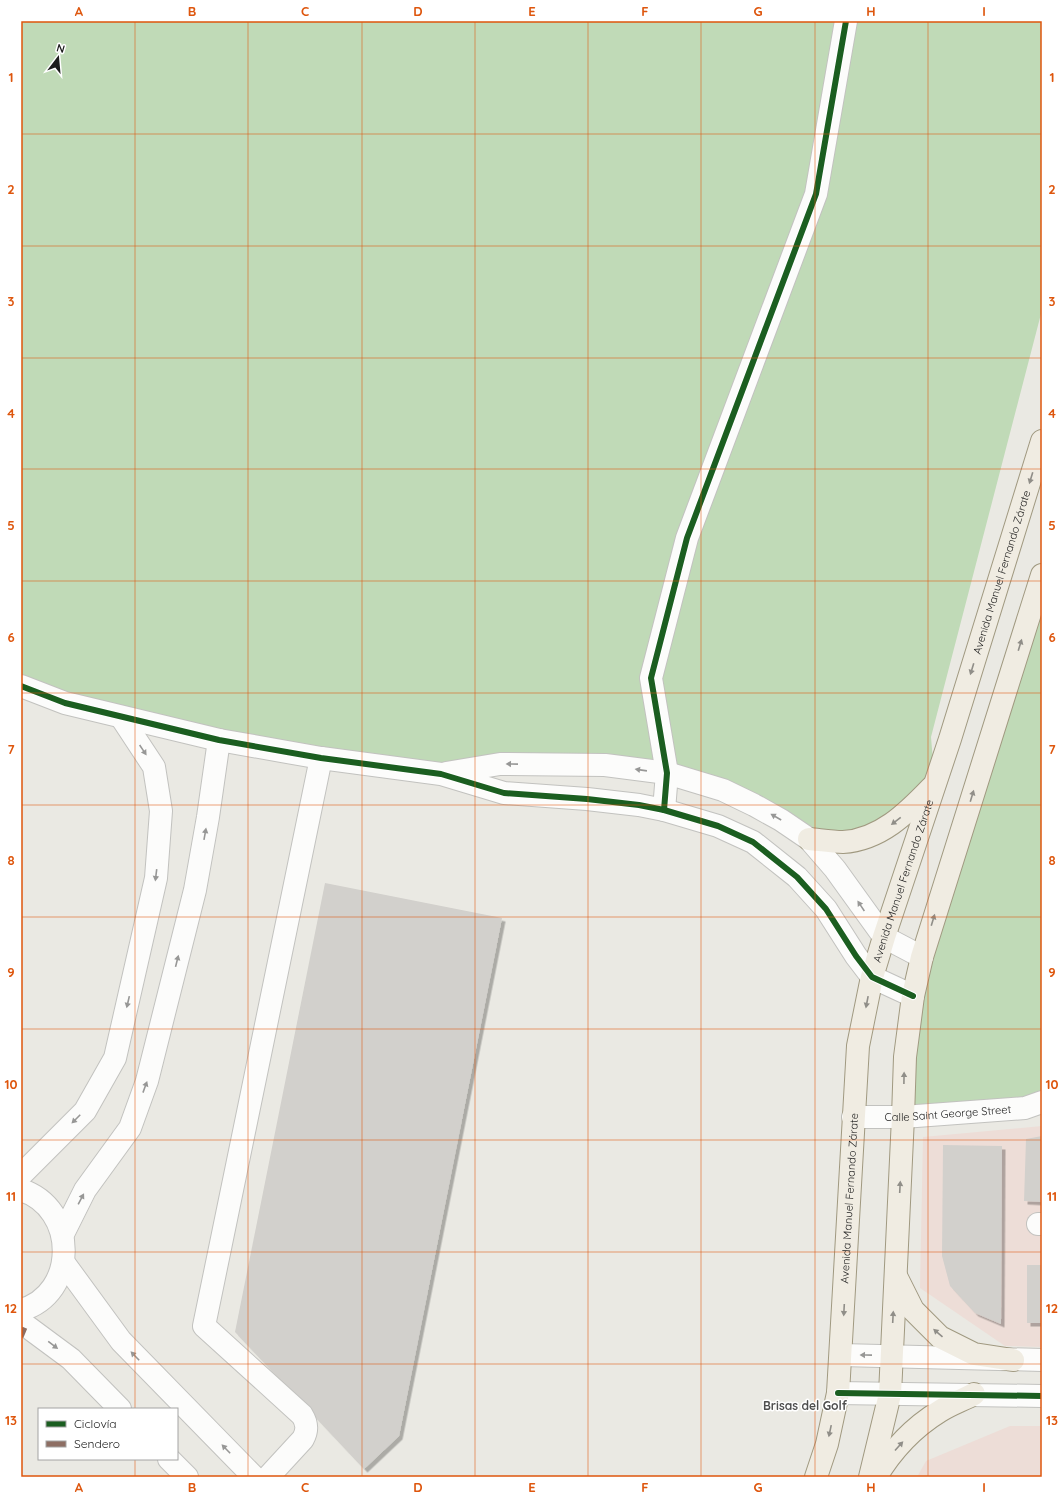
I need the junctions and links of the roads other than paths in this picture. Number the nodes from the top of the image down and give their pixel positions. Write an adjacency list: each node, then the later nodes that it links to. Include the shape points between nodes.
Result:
1 (846, 21): 8 (street, via 816,194 687,538 651,678)
2 (1042, 440): 10 (main road, Avenida Manuel Fernando Zárate, one-way to 10)
3 (1042, 575): 14 (main road, one-way to 3)
4 (21, 686): 5 (street, via 65,703)
5 (121, 717): 6 (street); 20 (street, one-way to 20, via 154,767 161,811 156,878 115,1058 85,1111)
6 (219, 740): 7 (street); 22 (street, one-way to 6, via 85,1190 130,1128 147,1081 194,890)
7 (321, 758): 9 (street); 39 (street, via 204,1326 305,1420 306,1433 303,1439)
8 (667, 773): 9 (street, one-way to 9, via 605,765 500,764); 11 (street); 12 (street, one-way to 8, via 781,820 723,790)
9 (441, 774): 11 (street, via 504,793 587,799)
10 (935, 785): 12 (main road, one-way to 12, via 888,827 865,839 842,842); 13 (main road, Avenida Manuel Fernando Zárate)
11 (664, 810): 15 (street, via 718,826 753,842 797,877 826,909)
12 (809, 839): 13 (street, one-way to 12, via 835,869)
13 (884, 937): 14 (street); 15 (main road, Avenida Manuel Fernando Zárate)
14 (922, 957): 16 (main road)
15 (872, 977): 16 (street); 18 (main road, Avenida Manuel Fernando Zárate, one-way to 18, via 858,1046)
16 (913, 996): 19 (main road, one-way to 16, via 905,1056)
17 (1042, 1102): 19 (street, Calle Saint George Street, via 1025,1108)
18 (853, 1117): 19 (street, Calle Saint George Street); 27 (main road, Avenida Manuel Fernando Zárate, one-way to 27)
19 (903, 1117): 24 (main road, one-way to 19)
20 (21, 1175)
21 (21, 1190): 22 (street, via 43,1202 55,1216)
22 (63, 1234): 23 (street)
23 (64, 1262): 25 (street, via 56,1282 44,1297); 38 (street, one-way to 23, via 121,1341)
24 (895, 1275): 28 (main road, one-way to 24); 29 (main road, one-way to 24, via 974,1354 940,1336 913,1310)
25 (21, 1310)
26 (21, 1322): 35 (street, one-way to 35, via 71,1359)
27 (841, 1355): 28 (street, one-way to 27); 31 (main road, Avenida Manuel Fernando Zárate)
28 (891, 1356): 29 (street); 32 (main road)
29 (1013, 1360): 30 (street)
30 (1042, 1360)
31 (838, 1393): 32 (street); 40 (main road, Avenida Manuel Fernando Zárate, one-way to 40, via 827,1444)
32 (890, 1394): 33 (street); 41 (main road)
33 (974, 1394): 34 (street); 42 (main road, one-way to 33, via 886,1460 911,1433 940,1411)
34 (1042, 1396)
35 (119, 1408)
36 (170, 1460): 37 (street)
37 (187, 1477)
38 (254, 1477)
39 (268, 1477)
40 (816, 1477)
41 (870, 1477)
42 (876, 1477)

